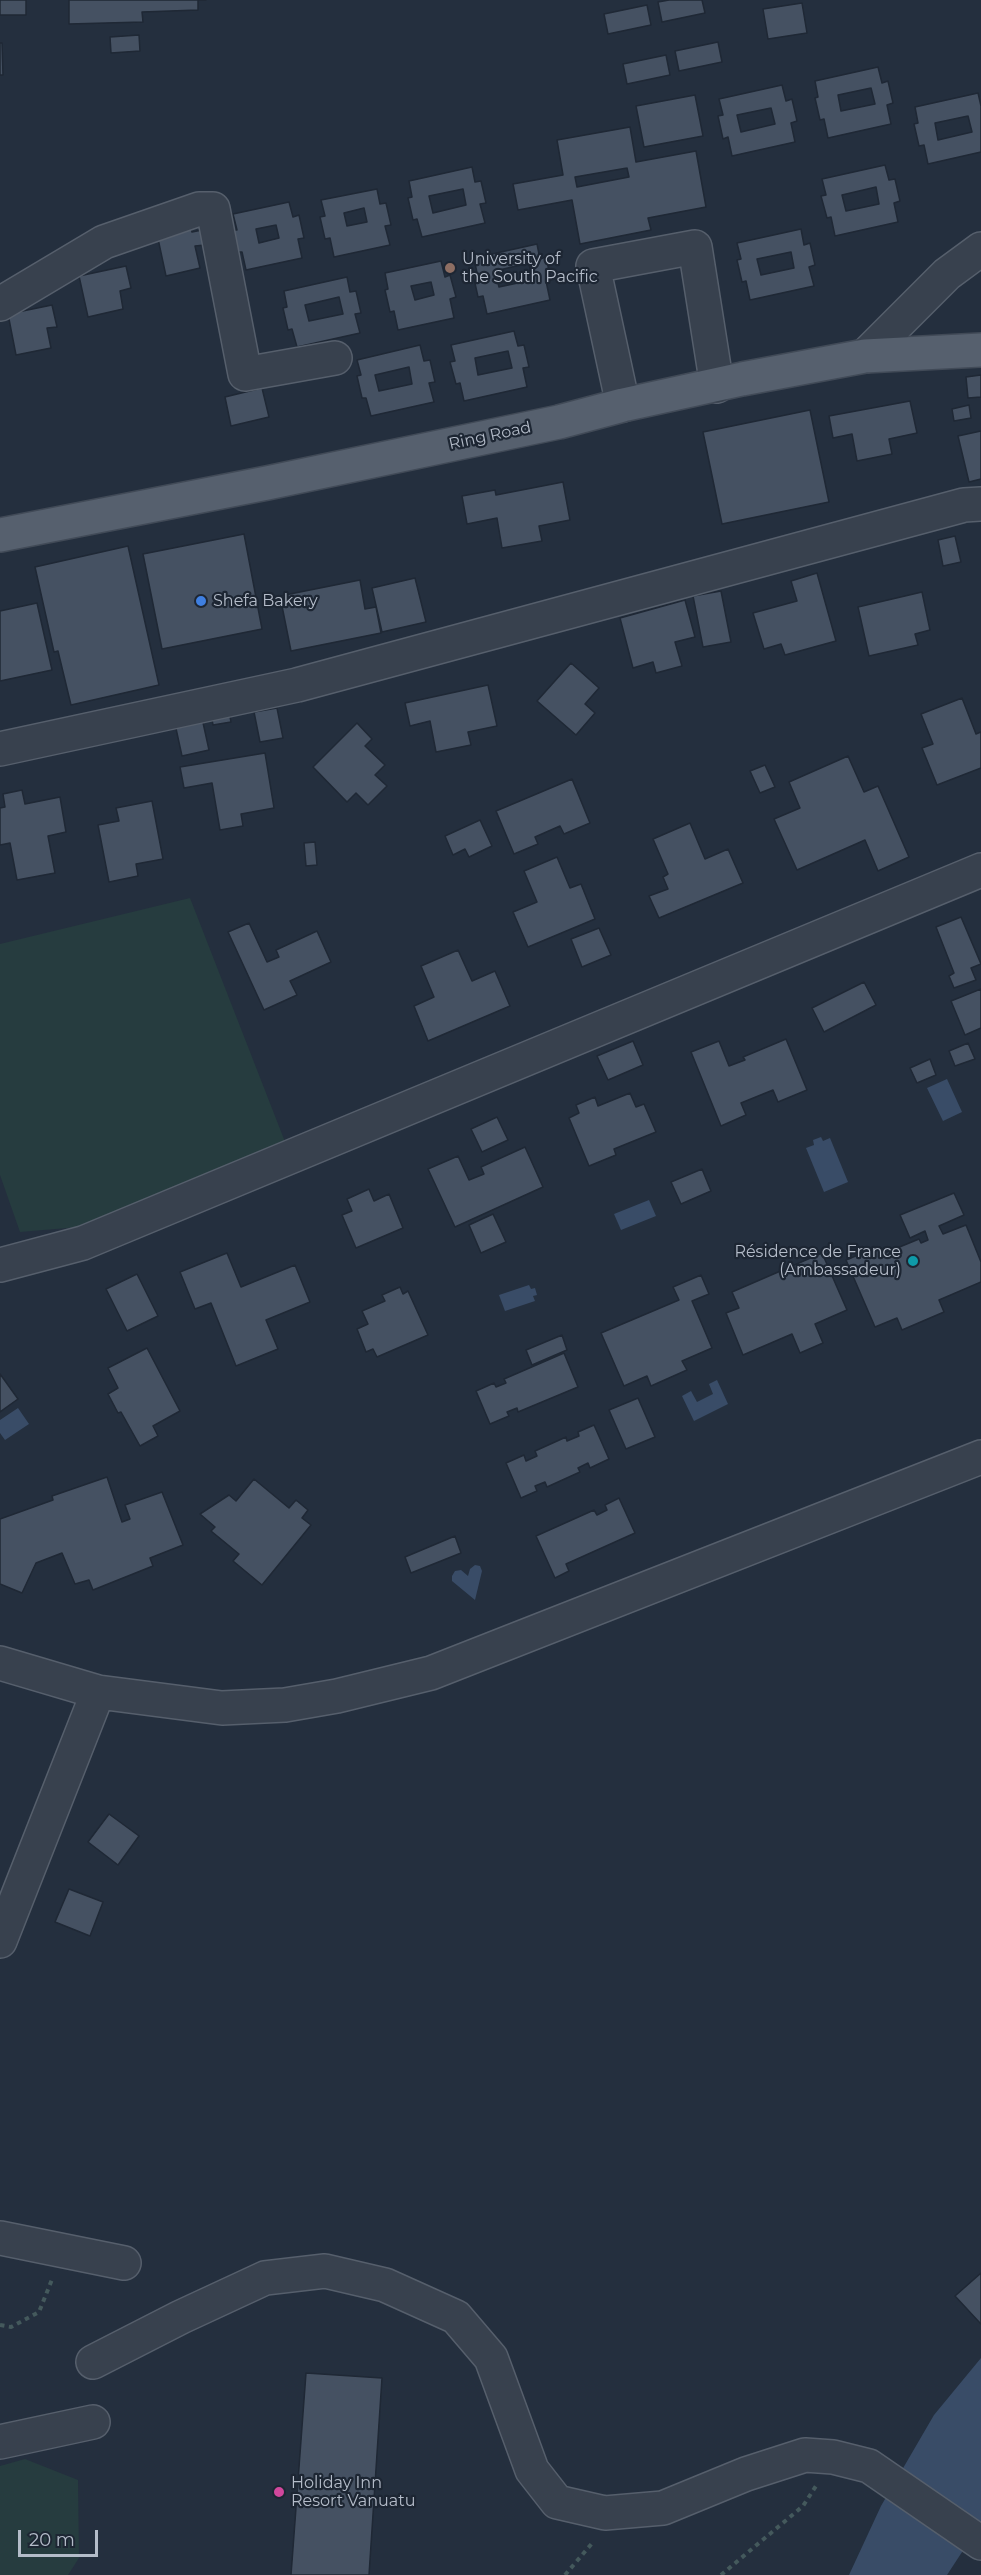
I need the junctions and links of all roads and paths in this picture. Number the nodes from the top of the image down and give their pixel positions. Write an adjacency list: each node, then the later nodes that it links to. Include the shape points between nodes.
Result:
1 (981, 249): 4 (street, via 947,274)
2 (0, 304): 5 (street, via 104,242 200,209 213,209 245,374)
3 (981, 350): 4 (main road, Ring Road)
4 (865, 356): 6 (main road, Ring Road)
5 (336, 358)
6 (717, 386): 7 (main road, Ring Road); 7 (street, via 695,247 593,266)
7 (623, 405): 9 (main road, Ring Road, via 560,422)
8 (981, 504): 10 (street, via 964,505 297,685)
9 (0, 535)
10 (0, 749)
11 (981, 870): 12 (street, via 83,1243)
12 (0, 1265)
13 (981, 1457): 15 (street, via 430,1673 337,1696 275,1706 222,1708)
14 (0, 1663): 15 (street)
15 (98, 1692): 16 (street)
16 (0, 1941)
17 (0, 2238): 18 (street)
18 (60, 2250): 19 (street); 20 (path, via 39,2312 11,2327)
19 (124, 2263)
20 (0, 2325)
21 (93, 2362): 25 (street, via 265,2278 324,2271 385,2285 456,2317 491,2358 532,2470 557,2502)
22 (93, 2422): 23 (street)
23 (0, 2442)
24 (833, 2457): 25 (street, via 805,2456 746,2474 663,2508); 26 (street, via 869,2466); 28 (path, via 803,2506)
25 (605, 2513): 27 (path, via 593,2543)
26 (981, 2543)
27 (565, 2575)
28 (721, 2575)

